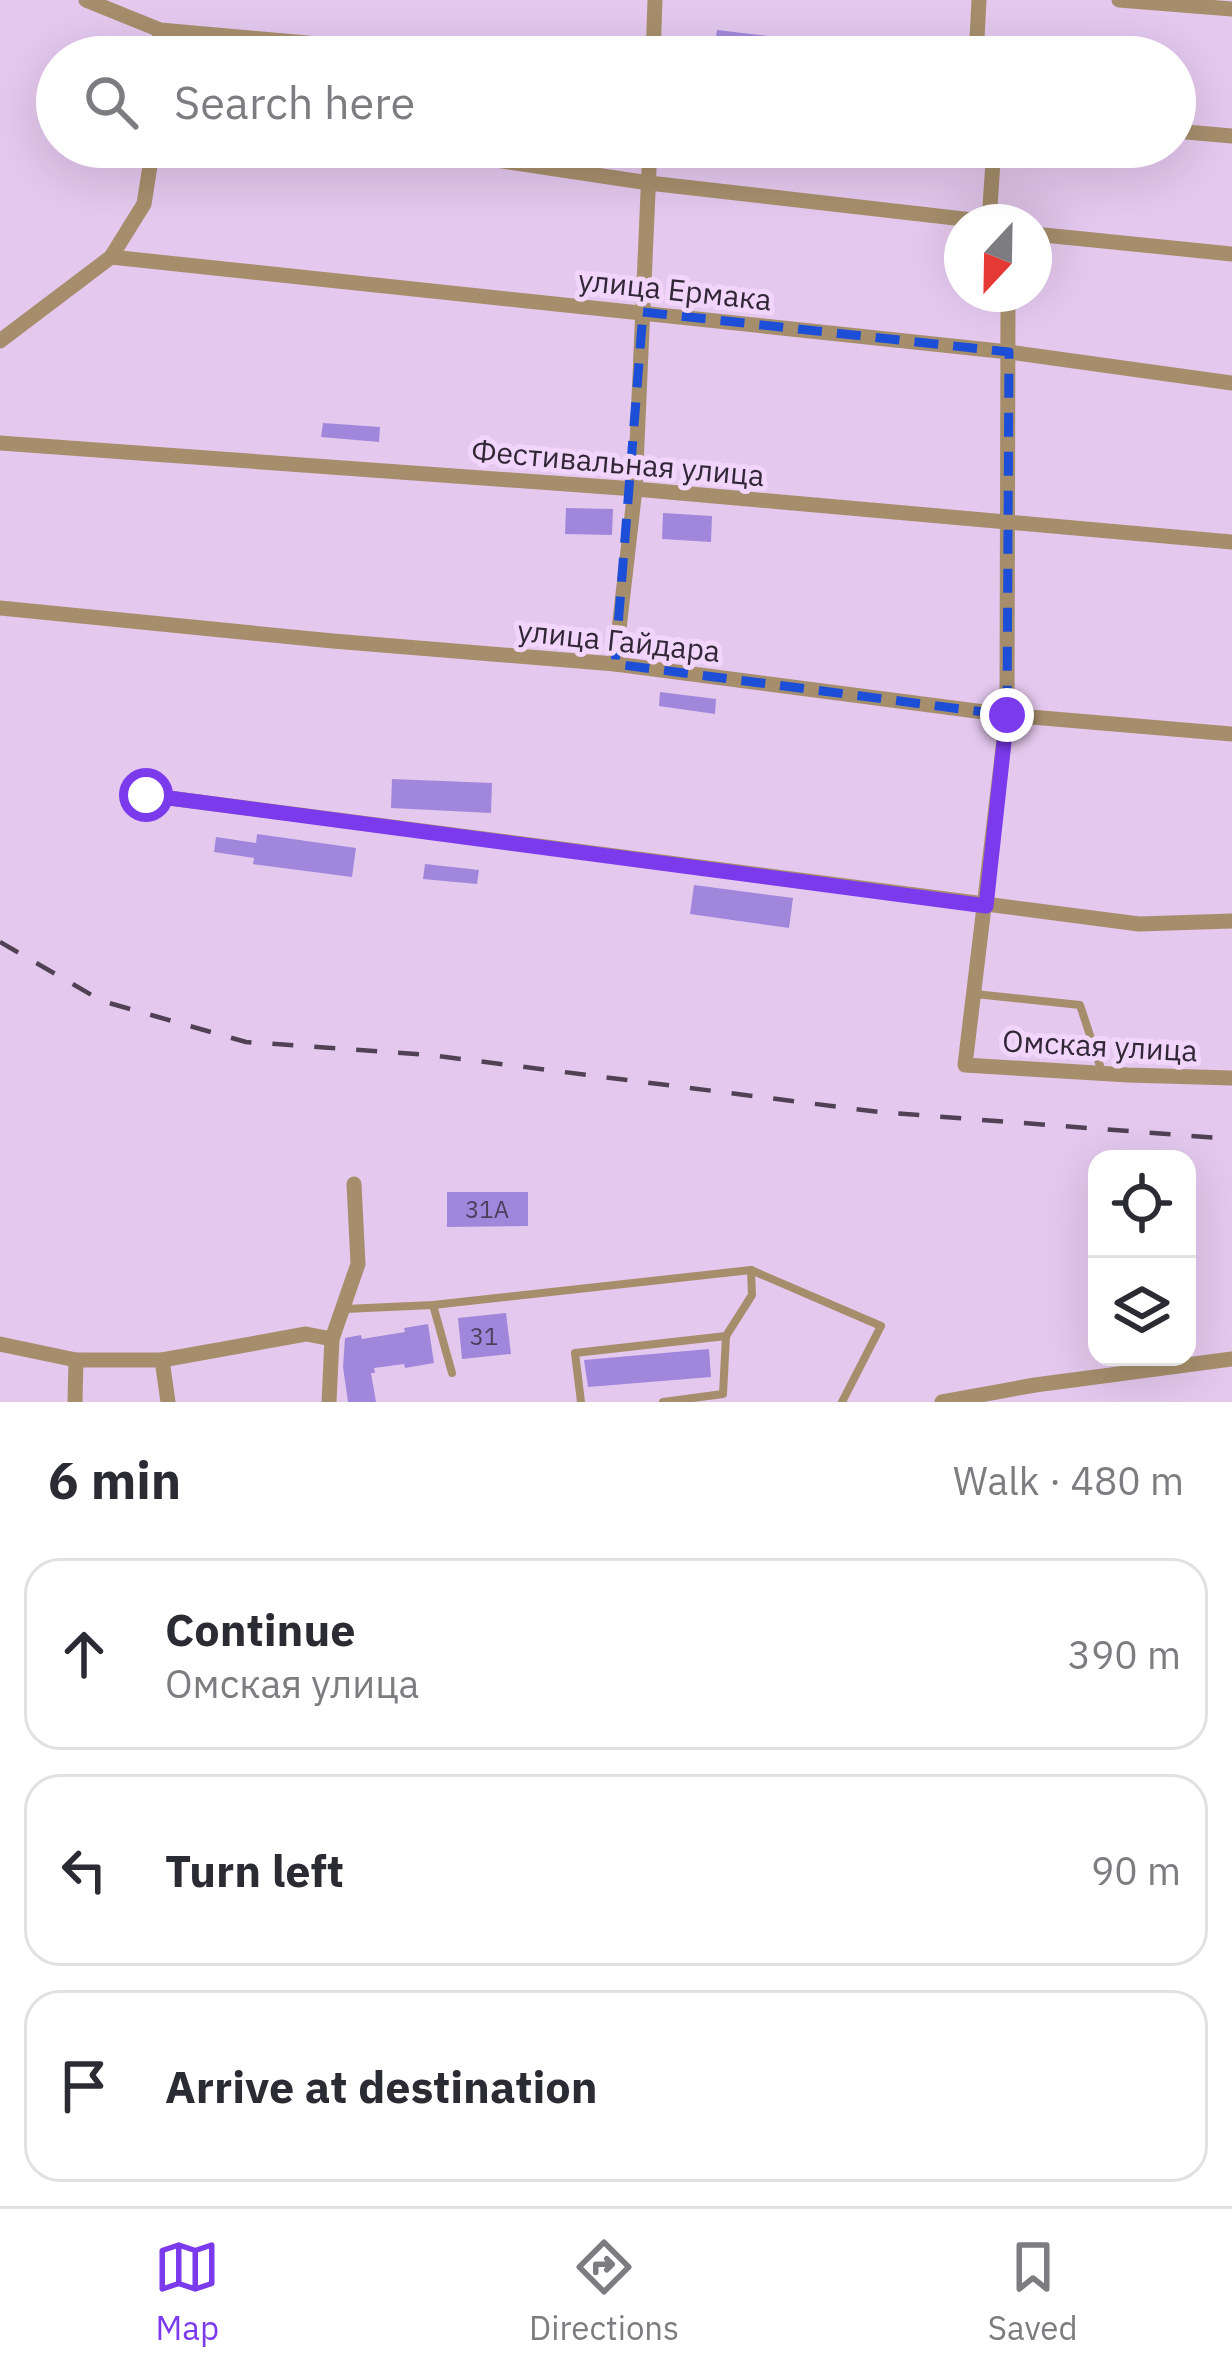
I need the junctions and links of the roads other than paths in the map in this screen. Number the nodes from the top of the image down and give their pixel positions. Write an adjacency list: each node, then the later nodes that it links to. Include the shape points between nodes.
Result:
1 (86, 0): 6 (street)
2 (655, 0): 9 (street)
3 (979, 0): 10 (street)
4 (1119, 0): 5 (street)
5 (1232, 9)
6 (160, 29): 7 (street); 8 (street)
7 (160, 36)
8 (236, 36)
9 (653, 36)
10 (977, 36)
11 (1196, 133): 12 (street)
12 (1232, 136)
13 (150, 168): 22 (street, via 144,204)
14 (549, 168): 17 (street)
15 (649, 168): 17 (street)
16 (993, 168): 18 (street)
17 (649, 183): 19 (street); 23 (street)
18 (990, 204)
19 (944, 218)
20 (1052, 236): 21 (street)
21 (1232, 254)
22 (111, 257): 23 (street, улица Ермака); 25 (street)
23 (643, 312): 26 (street, улица Ермака); 29 (street)
24 (1009, 312): 26 (street)
25 (0, 341)
26 (1009, 352): 27 (street, улица Ермака); 30 (street)
27 (1232, 383)
28 (0, 443): 29 (street, Фестивальная улица)
29 (635, 489): 30 (street, Фестивальная улица); 33 (street)
30 (1007, 521): 31 (street, Фестивальная улица); 34 (street)
31 (1232, 542)
32 (0, 608): 33 (street, улица Гайдара)
33 (616, 664): 34 (street, улица Гайдара)
34 (1007, 715): 35 (street, улица Гайдара); 37 (street)
35 (1232, 734)
36 (146, 795): 37 (street)
37 (986, 906): 38 (street, via 1139,924); 39 (street)
38 (1232, 921)
39 (974, 994): 40 (lane, via 1080,1005); 40 (street, Омская улица, via 965,1065)
40 (1102, 1073): 41 (street, Омская улица)
41 (1232, 1078)
42 (354, 1184): 45 (street, via 358,1264)
43 (751, 1270): 44 (lane); 46 (lane, via 752,1295); 58 (lane, via 881,1326)
44 (433, 1305): 45 (lane); 52 (lane)
45 (343, 1309): 47 (street)
46 (726, 1336): 56 (lane, via 575,1353); 57 (lane, via 722,1394)
47 (332, 1339): 51 (street, via 306,1334); 55 (street)
48 (0, 1344): 50 (street)
49 (1232, 1359): 59 (street)
50 (76, 1360): 51 (street); 53 (street)
51 (162, 1360): 54 (street)
52 (452, 1373)
53 (75, 1402)
54 (168, 1402)
55 (329, 1402)
56 (581, 1402)
57 (663, 1402)
58 (842, 1402)
59 (941, 1402)

